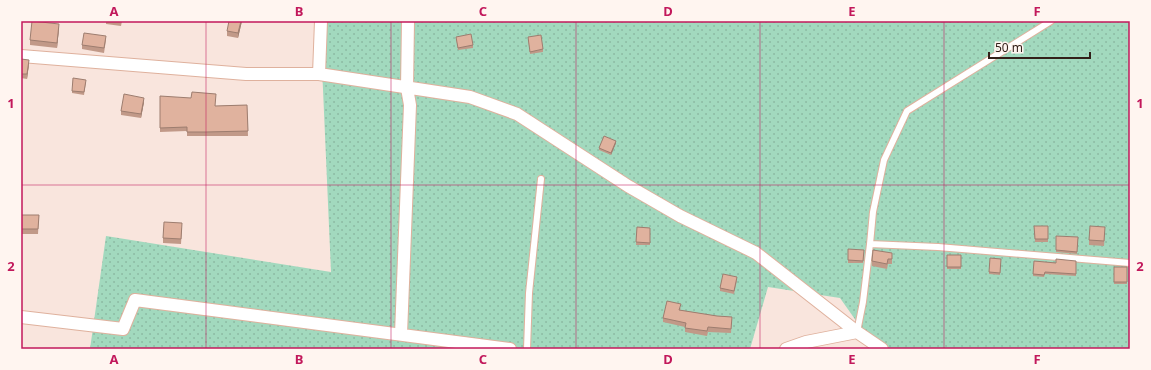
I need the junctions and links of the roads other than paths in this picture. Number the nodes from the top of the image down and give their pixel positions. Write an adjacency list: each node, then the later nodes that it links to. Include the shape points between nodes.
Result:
1 (321, 21): 5 (street)
2 (408, 21): 6 (street)
3 (1051, 21): 8 (lane, via 907,111 884,160 873,212)
4 (21, 56): 5 (street, via 246,74)
5 (319, 74): 6 (street)
6 (407, 88): 11 (street, via 470,97 517,114 628,186 680,216 756,253); 12 (street, via 410,104)
7 (541, 179): 14 (lane, via 529,293)
8 (870, 244): 9 (lane); 11 (lane)
9 (1130, 262)
10 (21, 317): 12 (street, via 123,329 135,300)
11 (857, 332): 15 (street, via 806,342); 16 (street)
12 (401, 334): 13 (street)
13 (510, 349)
14 (527, 349)
15 (786, 349)
16 (882, 349)

